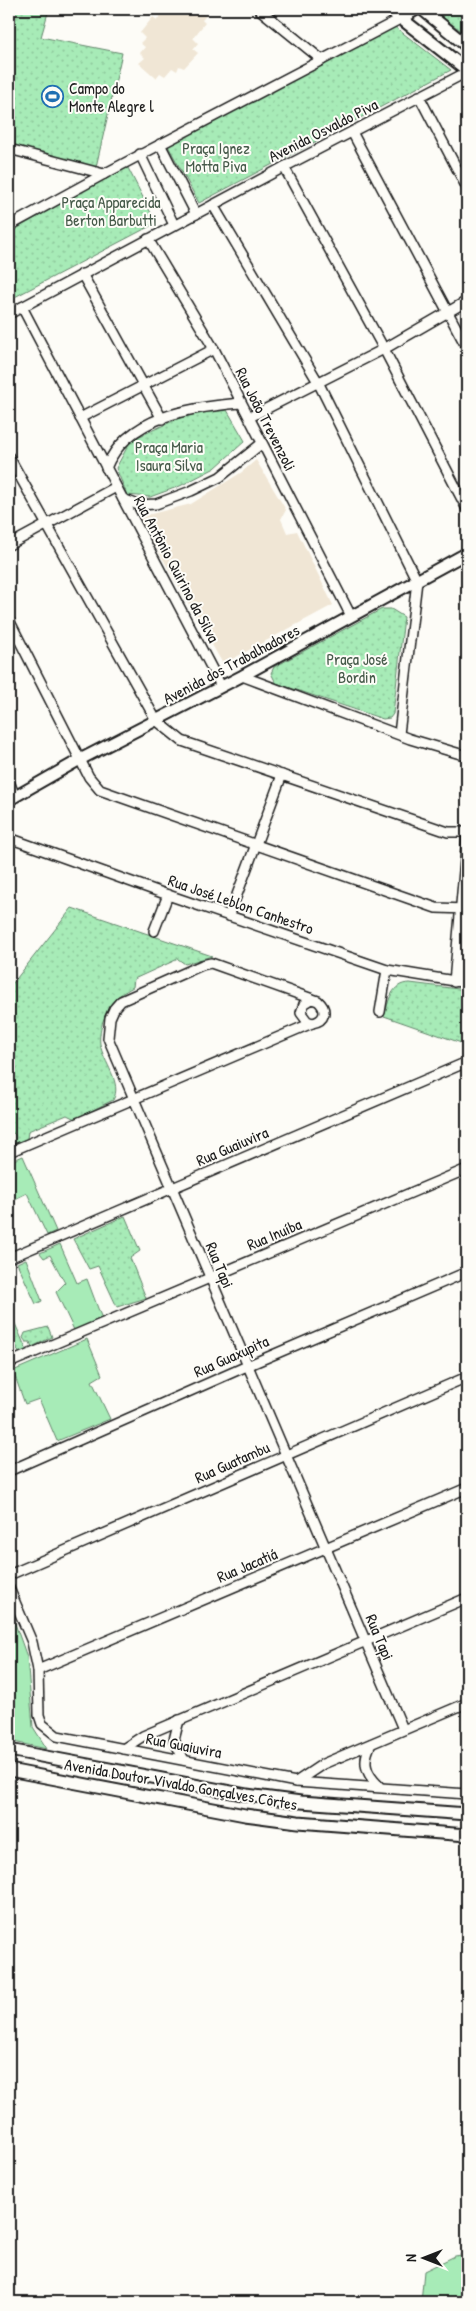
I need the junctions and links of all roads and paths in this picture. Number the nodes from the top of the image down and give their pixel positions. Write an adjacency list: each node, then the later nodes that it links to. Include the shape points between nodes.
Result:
1 (259, 9): 6 (street)
2 (389, 9): 4 (main road)
3 (420, 9): 4 (street); 5 (main road)
4 (402, 18): 6 (street); 7 (main road)
5 (467, 46)
6 (322, 60): 10 (street)
7 (467, 71): 8 (street, Avenida Osvaldo Piva)
8 (419, 96): 9 (street, Avenida Osvaldo Piva); 15 (street)
9 (352, 132): 13 (street, Avenida Osvaldo Piva); 24 (street)
10 (160, 144): 12 (street); 17 (street)
11 (9, 149): 14 (street)
12 (140, 154): 14 (street); 18 (street)
13 (284, 167): 16 (street, Avenida Osvaldo Piva); 26 (street)
14 (104, 174): 19 (street)
15 (467, 188)
16 (213, 205): 17 (street, Avenida Osvaldo Piva); 29 (street)
17 (196, 214): 18 (street, Avenida Osvaldo Piva)
18 (174, 225): 20 (street, Avenida Osvaldo Piva)
19 (9, 226)
20 (148, 239): 21 (street, Avenida Osvaldo Piva); 28 (street, Rua João Trevenzoli)
21 (82, 274): 23 (street, Avenida Osvaldo Piva); 30 (street)
22 (467, 302): 24 (street)
23 (22, 307): 25 (street, Avenida Osvaldo Piva); 33 (street, Rua Antônio Quirino da Silva)
24 (448, 311): 26 (street); 27 (street)
25 (9, 314)
26 (384, 348): 29 (street); 40 (street)
27 (467, 348)
28 (214, 349): 30 (street); 31 (street, Rua João Trevenzoli)
29 (318, 382): 32 (street); 44 (street)
30 (144, 385): 33 (street); 34 (street)
31 (241, 403): 32 (street, Rua João Trevenzoli); 34 (street, via 192,408)
32 (250, 417): 35 (street, Rua João Trevenzoli)
33 (80, 418): 37 (street, Rua Antônio Quirino da Silva)
34 (162, 419): 37 (street, via 127,439 112,454)
35 (261, 444): 39 (street, via 220,477 190,491 156,504 138,505); 45 (street, Rua João Trevenzoli)
36 (9, 457): 41 (street)
37 (106, 468): 38 (street, Rua Antônio Quirino da Silva)
38 (116, 488): 39 (street, Rua Antônio Quirino da Silva); 41 (street)
39 (123, 499): 48 (street, Rua Antônio Quirino da Silva)
40 (467, 509)
41 (46, 527): 42 (street); 49 (street)
42 (9, 545)
43 (467, 553): 44 (street, Avenida dos Trabalhadores)
44 (417, 581): 45 (street, Avenida dos Trabalhadores); 50 (street)
45 (351, 616): 47 (street, Avenida dos Trabalhadores)
46 (9, 620): 52 (street)
47 (242, 676): 48 (street, Avenida dos Trabalhadores); 50 (street)
48 (222, 686): 49 (street, Avenida dos Trabalhadores)
49 (156, 720): 52 (street, Avenida dos Trabalhadores); 53 (street, via 182,742)
50 (400, 734): 51 (street)
51 (467, 756)
52 (81, 759): 55 (street, Avenida dos Trabalhadores); 59 (street, via 89,777 100,790)
53 (282, 775): 56 (street, via 448,832); 59 (street)
54 (9, 781): 55 (street)
55 (12, 799)
56 (467, 832)
57 (467, 836): 61 (street)
58 (9, 838): 60 (street, Rua José Leblon Canhestro)
59 (256, 844): 61 (street, via 436,908); 62 (street)
60 (168, 896): 62 (street, Rua José Leblon Canhestro); 63 (street)
61 (464, 909): 65 (street)
62 (229, 916): 64 (street, Rua José Leblon Canhestro)
63 (154, 932)
64 (387, 970): 65 (street, Rua José Leblon Canhestro); 68 (street)
65 (454, 982): 66 (street, Rua José Leblon Canhestro)
66 (467, 983)
67 (312, 999): 69 (street, via 304,1004 301,1013); 69 (street, via 323,1005 324,1012 322,1018); 71 (street, Rua Tapi, via 211,963 121,1001 110,1018 108,1038)
68 (380, 1012)
69 (312, 1023): 71 (street)
70 (467, 1062): 74 (street, Rua Guaiuvira)
71 (133, 1100): 72 (street); 74 (street, Rua Tapi)
72 (9, 1152)
73 (467, 1169): 77 (street, Rua Inuíba)
74 (172, 1188): 75 (street, Rua Guaiuvira); 77 (street, Rua Tapi)
75 (9, 1258)
76 (467, 1272): 79 (street, Rua Guaxupita)
77 (209, 1278): 78 (street, Rua Inuíba); 79 (street, Rua Tapi)
78 (9, 1363)
79 (247, 1366): 81 (street, Rua Tapi); 82 (street, Rua Guaxupita)
80 (467, 1377): 81 (street, Rua Guatambu)
81 (285, 1455): 84 (street, Rua Tapi); 85 (street, Rua Guatambu)
82 (9, 1471)
83 (467, 1488): 84 (street, Rua Jacatiá)
84 (326, 1548): 88 (street, Rua Tapi); 89 (street, Rua Jacatiá)
85 (9, 1575)
86 (9, 1588): 89 (street, Rua Guaiuvira, via 32,1642)
87 (467, 1598): 88 (street)
88 (365, 1640): 91 (street); 92 (street, Rua Tapi)
89 (38, 1670): 94 (street, Rua Guaiuvira, via 40,1715 48,1732)
90 (467, 1703): 92 (street)
91 (179, 1720): 94 (street); 96 (street, via 174,1740)
92 (403, 1729): 93 (street)
93 (371, 1744): 98 (street, via 323,1764); 99 (street, via 365,1760 366,1770)
94 (123, 1749): 96 (street, Rua Guaiuvira)
95 (9, 1750): 101 (main road, Avenida Doutor Vivaldo Gonçalves Côrtes, via 247,1795)
96 (184, 1760): 98 (street, Rua Guaiuvira)
97 (9, 1770): 102 (main road, Avenida Doutor Vivaldo Gonçalves Côrtes, via 245,1815)
98 (296, 1782): 99 (street, Rua Guaiuvira)
99 (379, 1786): 100 (street, Rua Guaiuvira)
100 (467, 1794)
101 (467, 1814)
102 (467, 1835)

